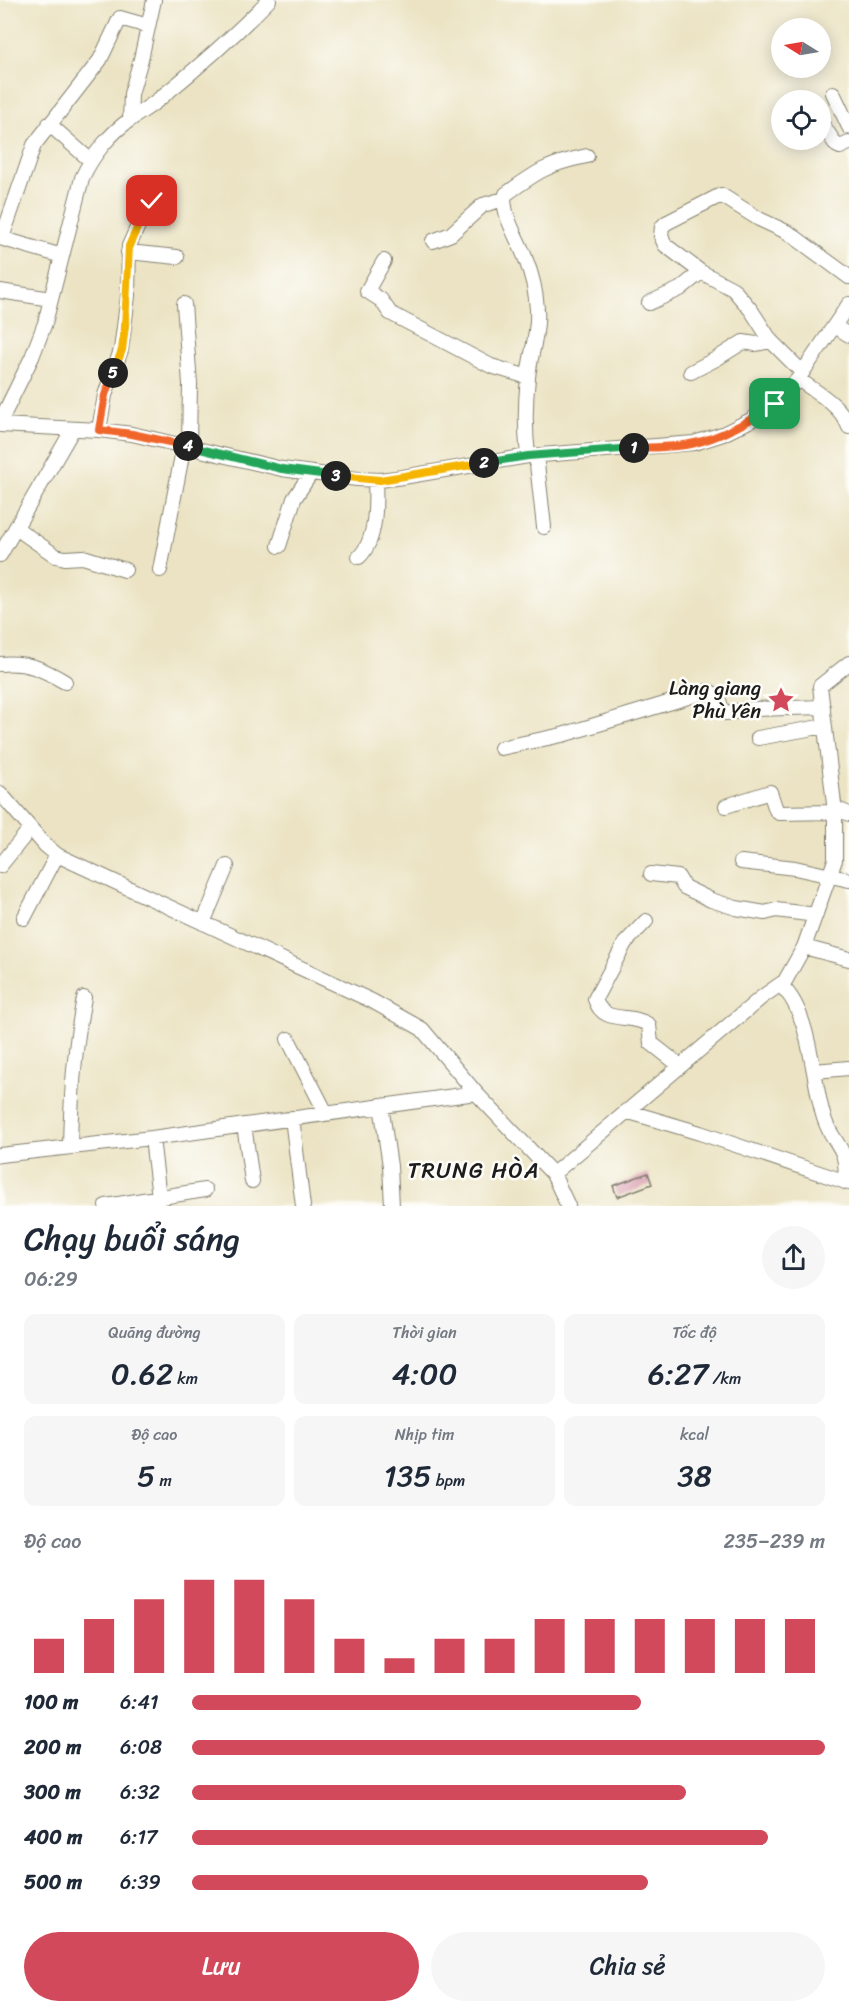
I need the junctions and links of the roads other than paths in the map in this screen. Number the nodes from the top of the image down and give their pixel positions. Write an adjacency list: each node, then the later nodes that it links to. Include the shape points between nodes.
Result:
1 (154, 0): 3 (street)
2 (269, 0): 5 (street, via 228,42)
3 (148, 26): 5 (street, via 131,94); 6 (street, via 120,18 99,60)
4 (833, 93): 7 (street)
5 (130, 120): 11 (street)
6 (49, 124): 11 (street); 14 (street, via 34,145)
7 (849, 127)
8 (831, 137): 9 (street, via 840,147)
9 (849, 143)
10 (587, 156): 12 (street, via 544,168)
11 (91, 160): 17 (street, via 82,178)
12 (504, 199): 15 (street, via 483,205 451,234); 32 (street, via 526,260 537,310)
13 (152, 201): 16 (street, via 132,236)
14 (1, 238): 17 (street)
15 (433, 241)
16 (129, 252): 18 (street); 36 (street, via 122,350 105,395)
17 (62, 256): 23 (street)
18 (177, 257)
19 (384, 261): 32 (street, via 368,291 390,313 491,366)
20 (701, 272): 21 (street, via 666,245 662,227 721,195 789,233); 24 (street, via 680,289); 29 (street, via 733,289)
21 (849, 277)
22 (0, 291): 23 (street)
23 (51, 299): 33 (street, via 32,357)
24 (649, 303)
25 (849, 303): 27 (street)
26 (184, 304): 37 (street, via 190,384)
27 (834, 326): 28 (street); 31 (street)
28 (849, 335)
29 (771, 340): 30 (street, via 743,342); 31 (street)
30 (691, 372)
31 (800, 375): 34 (street, via 846,418); 38 (street, via 775,404 751,420 694,443)
32 (528, 377): 38 (street, via 525,429)
33 (0, 423): 35 (street)
34 (849, 427)
35 (72, 429): 36 (street); 42 (street)
36 (99, 430): 37 (street)
37 (186, 446): 39 (street); 47 (street)
38 (532, 456): 40 (street); 41 (street)
39 (311, 473): 40 (street); 43 (street, via 294,499)
40 (375, 480): 45 (street, via 369,542)
41 (544, 527)
42 (16, 528): 44 (street); 46 (street, via 56,556 83,557)
43 (279, 546)
44 (0, 555)
45 (359, 557)
46 (125, 570)
47 (160, 570)
48 (849, 663): 51 (street, via 820,686)
49 (0, 664): 50 (street, via 43,668)
50 (65, 682)
51 (823, 707): 52 (street); 54 (street, via 726,713 718,696 708,691 562,735)
52 (825, 726): 53 (street); 57 (street)
53 (758, 738)
54 (501, 748)
55 (0, 793): 58 (street)
56 (726, 806): 57 (street, via 770,792 779,813)
57 (840, 811): 64 (street)
58 (30, 829): 59 (street); 61 (street)
59 (57, 855): 67 (street); 69 (street)
60 (741, 862): 64 (street, via 795,868)
61 (0, 866)
62 (227, 866): 69 (street)
63 (651, 874): 66 (street, via 678,877 684,887 736,908)
64 (830, 877): 65 (street); 66 (street)
65 (849, 880)
66 (816, 915): 70 (street)
67 (24, 918)
68 (646, 921): 75 (street, via 625,943 595,999 604,1014 638,1019 649,1025 651,1043)
69 (203, 923): 78 (street, via 372,1001 422,1029)
70 (804, 947): 71 (street); 72 (street)
71 (849, 959)
72 (780, 985): 75 (street); 77 (street, via 789,993 799,1015)
73 (84, 998): 85 (street, via 75,1046)
74 (288, 1040): 81 (street)
75 (680, 1065): 80 (street)
76 (849, 1068): 77 (street)
77 (814, 1071): 89 (street, via 824,1120 843,1150)
78 (476, 1093): 79 (street); 87 (street)
79 (381, 1105): 81 (street); 94 (street)
80 (626, 1110): 87 (street); 89 (street)
81 (326, 1113): 82 (street)
82 (292, 1118): 83 (street); 93 (street)
83 (244, 1125): 84 (street); 88 (street)
84 (152, 1138): 85 (street); 91 (street)
85 (70, 1146): 86 (street)
86 (0, 1155)
87 (553, 1174): 95 (street)
88 (252, 1181)
89 (847, 1182)
90 (205, 1190): 91 (street)
91 (160, 1202): 92 (street)
92 (113, 1206)
93 (303, 1206)
94 (393, 1206)
95 (568, 1206)

